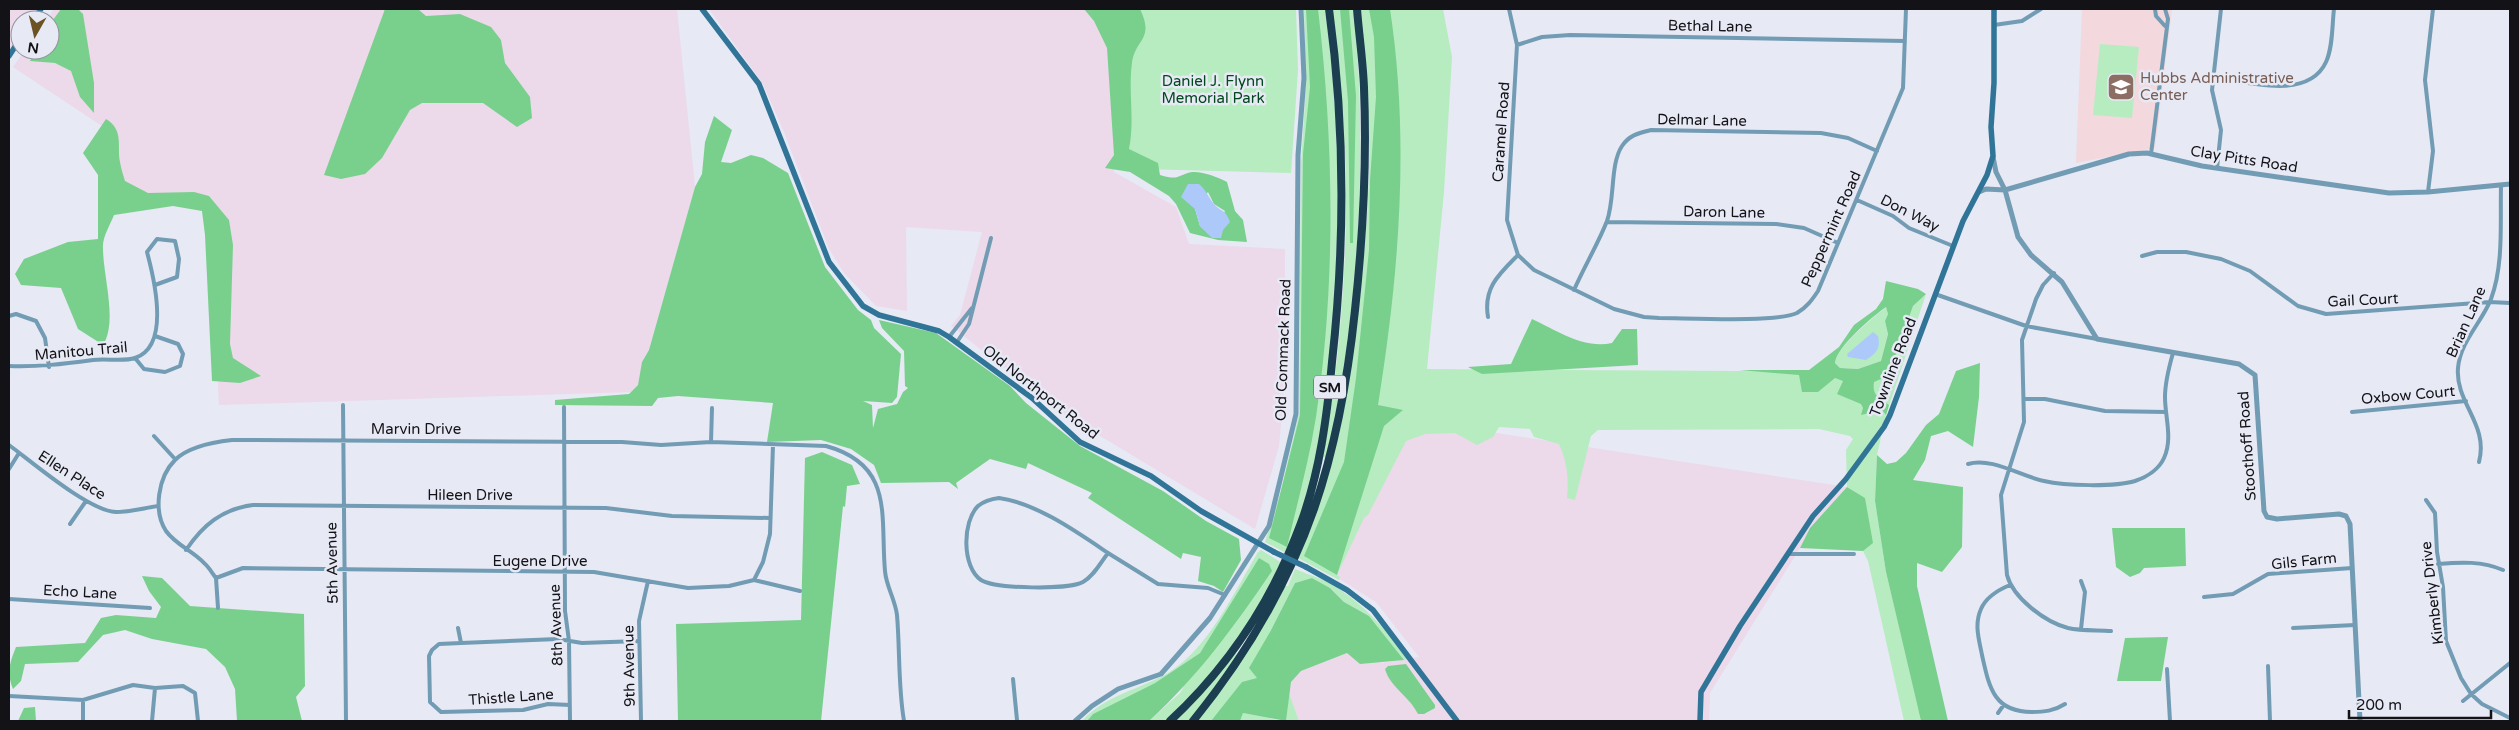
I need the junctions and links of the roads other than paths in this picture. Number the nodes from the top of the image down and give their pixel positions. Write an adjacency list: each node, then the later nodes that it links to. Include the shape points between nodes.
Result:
1 (702, 9): 46 (main road, Old Northport Road, via 759,84 829,262 863,306 879,315 939,331)
2 (1301, 9): 79 (street, Old Commack Road, via 1304,78 1298,155 1295,421 1269,526)
3 (1329, 9): 131 (highway, SM, via 1341,151 1342,234 1338,315 1324,437 1301,522 1259,613 1219,669)
4 (1357, 9): 132 (highway, SM, via 1364,95 1362,238 1351,346 1330,454 1314,510 1288,574 1223,684)
5 (1509, 9): 17 (street, Caramel Road)
6 (1906, 9): 16 (street, Peppermint Road)
7 (1994, 9): 14 (main road, Townline Road)
8 (2041, 9): 14 (street, via 2022,21)
9 (2155, 9): 15 (street, via 2156,16)
10 (2165, 9): 15 (street, via 2168,18)
11 (2221, 9): 18 (street)
12 (2334, 9): 18 (street, via 2328,57 2314,78 2295,86 2281,86)
13 (2433, 9): 27 (street, via 2425,80 2433,151)
14 (1994, 25): 21 (main road, Townline Road)
15 (2165, 26): 20 (street)
16 (1905, 41): 17 (street, Bethal Lane, via 1570,35 1542,37); 19 (street, Peppermint Road, via 1903,88)
17 (1517, 45): 33 (street, Caramel Road, via 1507,220)
18 (2212, 77): 22 (street, via 2221,130)
19 (1877, 151): 28 (street, Peppermint Road); 29 (street, Delmar Lane, via 1848,138 1821,133 1651,130 1636,133 1620,148)
20 (2152, 154): 22 (street, Clay Pitts Road); 25 (street, Clay Pitts Road, via 2129,154)
21 (1993, 156): 25 (street); 26 (main road, Townline Road)
22 (2217, 168): 27 (street, Clay Pitts Road, via 2390,193)
23 (2510, 184): 24 (street, Clay Pitts Road)
24 (2501, 186): 27 (street, Clay Pitts Road); 39 (street, Brian Lane, via 2497,276)
25 (2005, 190): 26 (street, Clay Pitts Road); 35 (street, via 2018,237 2031,255)
26 (1979, 192): 32 (main road, Townline Road)
27 (2428, 192)
28 (1857, 200): 31 (street, Peppermint Road); 32 (street, Don Way)
29 (1607, 222): 31 (street, Daron Lane, via 1776,224 1804,228); 37 (street, Delmar Lane)
30 (991, 238): 41 (street)
31 (1838, 243): 37 (street, Peppermint Road, via 1818,291 1807,306 1795,314 1776,318 1644,317 1614,309)
32 (1953, 246): 38 (main road, Townline Road)
33 (1518, 256): 37 (street, Peppermint Road, via 1534,270); 43 (street, via 1503,268 1487,294)
34 (2142, 256): 39 (street, Gail Court, via 2157,252 2186,252 2229,262 2250,271 2298,306 2326,314)
35 (2054, 273): 44 (street, via 2043,285); 47 (street)
36 (155, 285): 36 (street, via 147,252 157,239 175,241 179,259 177,277); 45 (street, via 158,306)
37 (1574, 290)
38 (1935, 294): 44 (street); 82 (main road, Townline Road, via 1884,427 1846,480 1813,516)
39 (2490, 302): 40 (street, Gail Court); 54 (street, Brian Lane, via 2461,354 2458,368)
40 (2510, 303)
41 (974, 306): 46 (street); 48 (street, via 969,324)
42 (9, 316): 52 (street, via 16,314 36,321 45,338)
43 (1488, 317)
44 (2026, 326): 47 (street); 53 (street, via 2020,353)
45 (155, 336): 50 (street, Manitou Trail, via 148,348); 50 (street, via 178,344 183,354 180,366 165,372 144,368)
46 (949, 337): 48 (main road, Old Northport Road)
47 (2097, 339): 49 (street, Stoothoff Road)
48 (957, 342): 79 (main road, Old Northport Road, via 1032,398 1080,442 1151,476 1202,511)
49 (2173, 353): 58 (street, via 2166,383); 85 (street, Stoothoff Road, via 2239,364 2255,376 2264,511 2272,519 2346,516 2350,524)
50 (135, 358): 52 (street, Manitou Trail)
51 (9, 366): 52 (street, Manitou Trail)
52 (49, 367)
53 (2024, 399): 58 (street, via 2045,399 2105,411); 71 (street, via 2022,432)
54 (2466, 401): 59 (street, Oxbow Court); 68 (street, Brian Lane, via 2480,434 2482,450)
55 (343, 405): 61 (street, 5th Avenue)
56 (564, 407): 62 (street, 8th Avenue)
57 (712, 408): 63 (street)
58 (2166, 412): 71 (street, via 2168,438 2164,458 2157,468 2136,481 2061,484)
59 (2352, 412)
60 (154, 436): 67 (street)
61 (342, 440): 62 (street, Marvin Drive); 67 (street, Marvin Drive, via 232,440 198,447); 74 (street, 5th Avenue)
62 (564, 442): 63 (street, Marvin Drive, via 661,445); 76 (street, 8th Avenue)
63 (711, 442): 65 (street, Marvin Drive)
64 (9, 445): 66 (street, Ellen Place)
65 (773, 445): 77 (street); 128 (street, Marvin Drive, via 832,448 852,457 866,470 882,498 885,571 896,610)
66 (19, 453): 70 (street); 73 (street, Ellen Place)
67 (175, 459): 75 (street, via 162,485)
68 (2479, 462)
69 (1968, 464): 71 (street, via 1980,461)
70 (9, 469)
71 (2009, 470): 93 (street, via 2001,505)
72 (2426, 500): 84 (street, Kimberly Drive, via 2435,513)
73 (86, 501): 75 (street, Ellen Place, via 100,509 115,512); 78 (street)
74 (343, 505): 76 (street, Hileen Drive); 80 (street, Hileen Drive, via 236,507 210,522); 86 (street, 5th Avenue)
75 (158, 506): 80 (street, via 166,530)
76 (565, 507): 77 (street, Hileen Drive, via 672,516); 88 (street, 8th Avenue)
77 (770, 518): 90 (street, via 768,549)
78 (70, 524)
79 (1259, 543): 95 (street, Old Commack Road); 133 (main road, Old Northport Road, bridge, via 1346,590 1373,610)
80 (186, 550): 89 (street, via 204,562)
81 (1108, 553): 81 (street, via 1072,528 1010,499 988,500 979,505 970,518 971,568 988,584 1079,584 1090,577); 95 (street, via 1158,584 1208,588)
82 (1789, 554): 83 (street); 134 (main road, Townline Road, via 1740,626 1702,692)
83 (1854, 554)
84 (2438, 564): 87 (street, via 2461,562); 113 (street, Kimberly Drive, via 2444,587 2446,641)
85 (2352, 568): 96 (street, Gils Farm, via 2268,574 2233,594); 100 (street, Stoothoff Road)
86 (343, 570): 88 (street, Eugene Drive); 89 (street, Eugene Drive, via 243,568); 125 (street, 5th Avenue)
87 (2503, 570)
88 (565, 572): 91 (street, Eugene Drive, via 594,572); 105 (street, 8th Avenue)
89 (216, 578): 99 (street)
90 (754, 580): 91 (street, Eugene Drive, via 709,588); 94 (street)
91 (648, 581): 106 (street, 9th Avenue, via 640,608)
92 (2081, 581): 103 (street, via 2085,592)
93 (2010, 585): 103 (street, via 2047,618 2064,627); 119 (street, via 1985,602 1976,630 1988,681)
94 (800, 590)
95 (1224, 595): 130 (street, Old Commack Road, via 1202,628 1161,674 1118,689)
96 (2204, 597)
97 (9, 599): 98 (street, Echo Lane)
98 (150, 608)
99 (218, 608)
100 (2355, 625): 102 (street); 137 (street, Stoothoff Road)
101 (458, 628): 107 (street)
102 (2293, 628)
103 (2081, 630): 104 (street)
104 (2111, 631)
105 (569, 641): 106 (street); 107 (street); 118 (street, 8th Avenue)
106 (639, 641): 127 (street, 9th Avenue)
107 (461, 642): 118 (street, Thistle Lane, via 439,644 428,656 430,702 441,712)
108 (2510, 663): 113 (street)
109 (2268, 666): 136 (street)
110 (2167, 669): 135 (street)
111 (1014, 679): 129 (street)
112 (155, 688): 115 (street, via 133,685); 123 (street); 124 (street, via 190,688 198,704)
113 (2471, 694): 116 (street); 121 (street, Kimberly Drive, via 2482,704)
114 (9, 696): 115 (street)
115 (83, 700): 122 (street)
116 (2463, 701)
117 (2065, 704): 119 (street, via 2055,710 2038,712)
118 (570, 705): 126 (street, 8th Avenue)
119 (2004, 706): 120 (street)
120 (1998, 712)
121 (2510, 718)
122 (83, 721)
123 (152, 721)
124 (198, 721)
125 (346, 721)
126 (570, 721)
127 (641, 721)
128 (904, 721)
129 (1017, 721)
130 (1075, 721)
131 (1170, 721)
132 (1193, 721)
133 (1457, 721)
134 (1700, 721)
135 (2170, 721)
136 (2270, 721)
137 (2360, 721)

